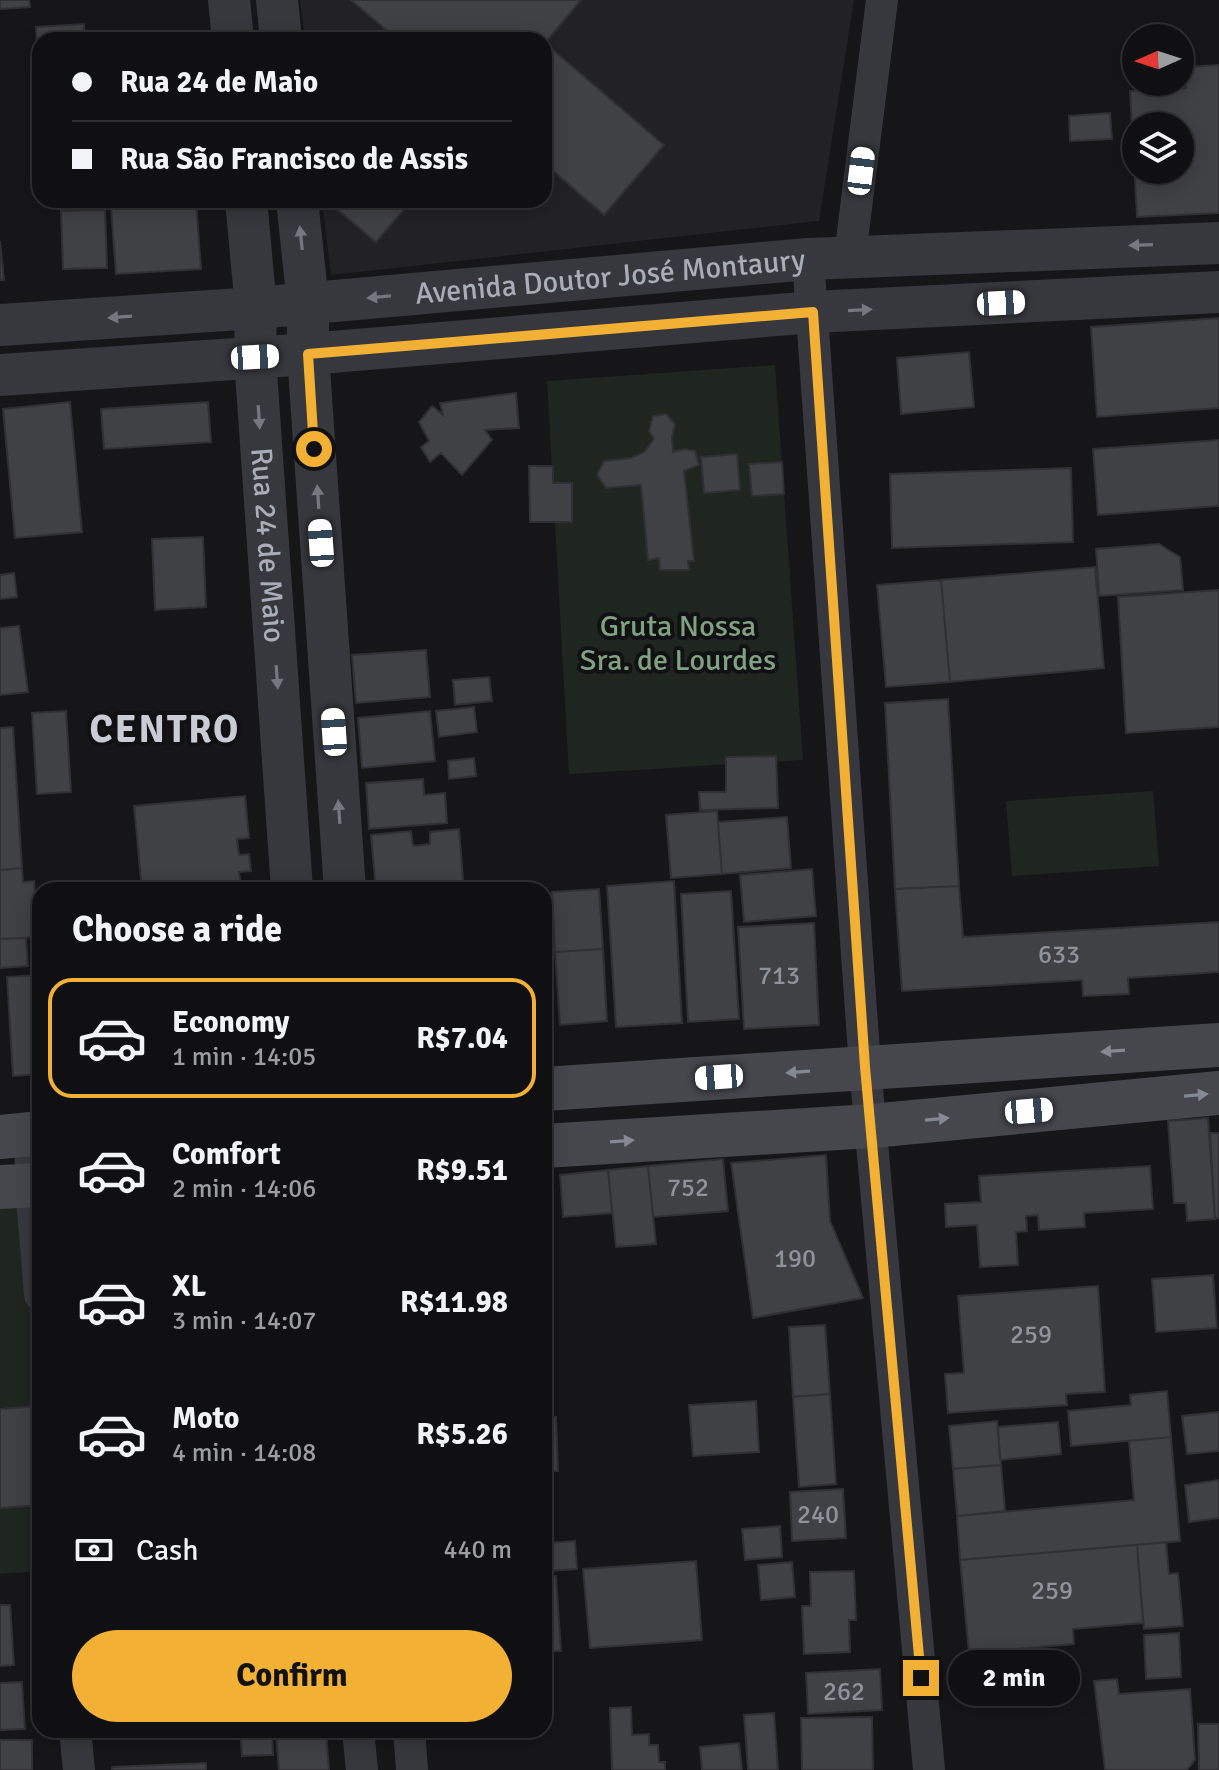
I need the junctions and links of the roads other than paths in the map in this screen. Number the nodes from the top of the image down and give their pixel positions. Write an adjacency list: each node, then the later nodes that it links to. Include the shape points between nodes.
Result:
1 (229, 0): 4 (street)
2 (277, 0): 5 (street)
3 (882, 0): 9 (street)
4 (232, 32)
5 (280, 32)
6 (247, 208): 13 (street, Rua 24 de Maio)
7 (298, 208): 12 (street, Rua 24 de Maio, one-way to 7)
8 (1219, 243): 9 (street, Avenida Doutor José Montaury, one-way to 9)
9 (850, 256): 10 (street, Avenida Doutor José Montaury)
10 (808, 259): 12 (street, Avenida Doutor José Montaury, one-way to 12); 14 (street)
11 (1219, 292): 14 (street, Avenida Doutor José Montaury, one-way to 11)
12 (308, 303): 13 (street, Avenida Doutor José Montaury); 16 (street, Rua 24 de Maio)
13 (256, 308): 15 (street, Avenida Doutor José Montaury, one-way to 15); 17 (street, Rua 24 de Maio)
14 (813, 312): 16 (street, Avenida Doutor José Montaury); 22 (street)
15 (0, 325)
16 (308, 354): 17 (street, Avenida Doutor José Montaury); 20 (street, Rua 24 de Maio, one-way to 16)
17 (255, 357): 18 (street, Avenida Doutor José Montaury); 19 (street, Rua 24 de Maio, one-way to 19)
18 (0, 375)
19 (291, 882)
20 (344, 882)
21 (1219, 1045): 22 (main road, one-way to 22)
22 (865, 1067): 23 (main road, one-way to 23); 25 (street)
23 (552, 1088)
24 (1219, 1093): 25 (main road, one-way to 24)
25 (871, 1126): 27 (main road, one-way to 25); 36 (street)
26 (23, 1135): 28 (street)
27 (552, 1146)
28 (24, 1186): 29 (street)
29 (32, 1240)
30 (76, 1738): 33 (street)
31 (359, 1738): 34 (street)
32 (410, 1738): 35 (street)
33 (79, 1770)
34 (362, 1770)
35 (412, 1770)
36 (929, 1770)

